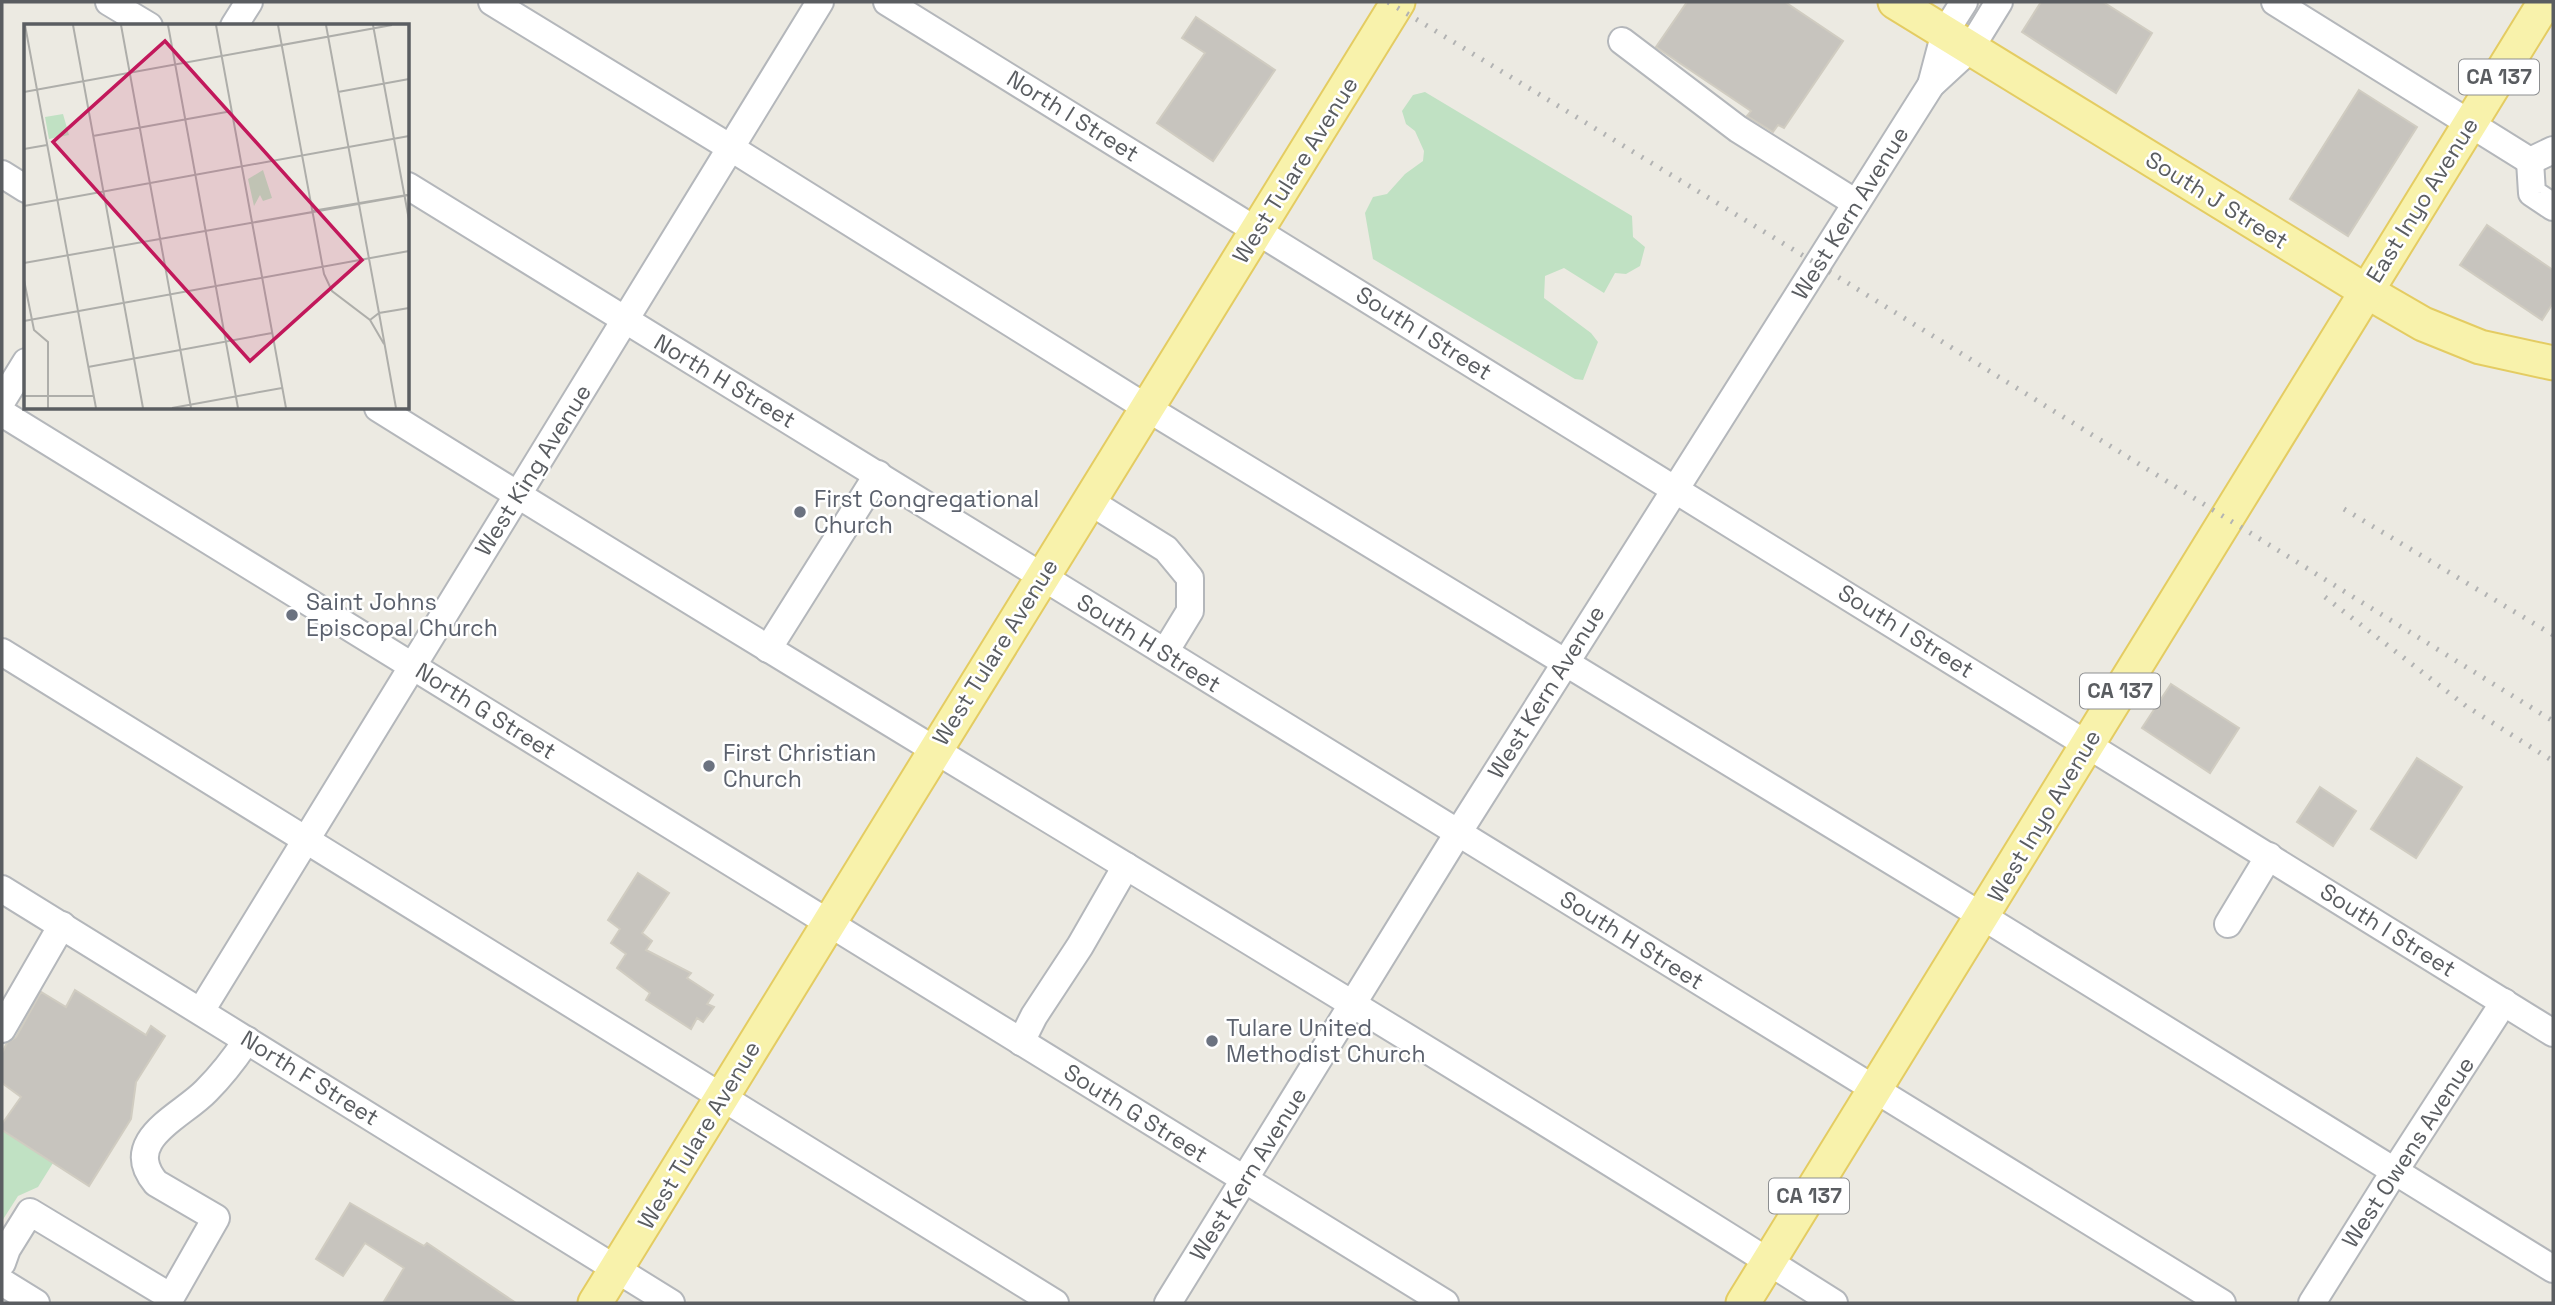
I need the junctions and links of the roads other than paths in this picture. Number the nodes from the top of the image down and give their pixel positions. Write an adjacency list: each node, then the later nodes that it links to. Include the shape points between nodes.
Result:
1 (109, 2): 12 (street)
2 (249, 2): 13 (street)
3 (492, 2): 17 (street)
4 (820, 2): 17 (street, West King Avenue)
5 (887, 2): 24 (street, North I Street)
6 (1398, 2): 24 (main road, West Tulare Avenue)
7 (1895, 2): 15 (main road, South J Street)
8 (1964, 2): 15 (street)
9 (1999, 2): 15 (street)
10 (2275, 2): 16 (street)
11 (2545, 2): 16 (main road, East Inyo Avenue / CA 137)
12 (146, 24)
13 (235, 24)
14 (1622, 41): 22 (street, via 1738,130)
15 (1958, 41): 22 (street, West Kern Avenue); 25 (main road, South J Street)
16 (2471, 122): 18 (street); 25 (main road, East Inyo Avenue / CA 137)
17 (731, 148): 26 (street, West King Avenue); 30 (street)
18 (2542, 155): 23 (street, via 2532,193)
19 (2, 174): 21 (street)
20 (410, 187): 26 (street, North H Street)
21 (24, 188)
22 (1856, 204): 34 (street, West Kern Avenue)
23 (2553, 207)
24 (1259, 230): 30 (main road, West Tulare Avenue); 34 (street, South I Street)
25 (2365, 291): 27 (main road, South J Street, via 2423,324 2480,347); 43 (main road, West Inyo Avenue / CA 137)
26 (625, 320): 33 (street, North H Street); 35 (street, West King Avenue)
27 (2553, 363)
28 (24, 365): 29 (street)
29 (2, 401)
30 (1147, 408): 36 (main road, West Tulare Avenue); 41 (street)
31 (381, 410): 35 (street)
32 (2, 412): 42 (street, North G Street)
33 (878, 474): 37 (street, North H Street); 38 (street)
34 (1675, 488): 41 (street, West Kern Avenue); 43 (street, South I Street)
35 (517, 495): 38 (street); 42 (street, West King Avenue)
36 (1089, 501): 37 (main road, West Tulare Avenue); 40 (street, via 1166,549 1190,578 1190,611)
37 (1042, 576): 40 (street, South H Street); 44 (main road, West Tulare Avenue)
38 (768, 649): 44 (street)
39 (2, 652): 46 (street)
40 (1165, 652): 45 (street, South H Street)
41 (1565, 662): 45 (street, West Kern Avenue); 50 (street)
42 (413, 666): 46 (street, West King Avenue); 51 (street, North G Street)
43 (2087, 744): 47 (street, South I Street); 50 (main road, West Inyo Avenue / CA 137)
44 (934, 751): 48 (street); 51 (main road, West Tulare Avenue)
45 (1458, 833): 55 (street, West Kern Avenue); 61 (street, South H Street)
46 (307, 839): 56 (street, West King Avenue); 62 (street)
47 (2269, 856): 52 (street); 54 (street, South I Street)
48 (1126, 866): 55 (street); 60 (street)
49 (2, 889): 53 (street, North F Street)
50 (1982, 916): 61 (main road, West Inyo Avenue / CA 137); 63 (street)
51 (828, 923): 60 (street, South G Street); 62 (main road, West Tulare Avenue)
52 (2228, 924)
53 (62, 925): 56 (street, North F Street); 57 (street)
54 (2504, 1002): 58 (street, South I Street); 63 (street, West Owens Avenue)
55 (1353, 1004): 64 (street, West Kern Avenue); 65 (street)
56 (201, 1011): 59 (street, North F Street)
57 (2, 1029)
58 (2553, 1032)
59 (247, 1040): 68 (street, North F Street); 70 (street, via 204,1094 155,1133 146,1151 145,1163 156,1183 216,1218)
60 (1021, 1042): 64 (street, South G Street)
61 (1875, 1089): 65 (main road, West Inyo Avenue / CA 137); 79 (street, South H Street)
62 (721, 1098): 68 (main road, West Tulare Avenue); 74 (street)
63 (2394, 1172): 67 (street); 80 (street, West Owens Avenue)
64 (1244, 1179): 75 (street, West Kern Avenue); 76 (street, South G Street)
65 (1768, 1261): 77 (main road, West Inyo Avenue / CA 137); 78 (street)
66 (2, 1264): 70 (street, via 30,1212)
67 (2553, 1269)
68 (616, 1270): 72 (main road, West Tulare Avenue); 73 (street, North F Street)
69 (2, 1282): 71 (street)
70 (169, 1300)
71 (36, 1303)
72 (596, 1303)
73 (671, 1303)
74 (1055, 1303)
75 (1168, 1303)
76 (1445, 1303)
77 (1743, 1303)
78 (1834, 1303)
79 (2222, 1303)
80 (2312, 1303)

